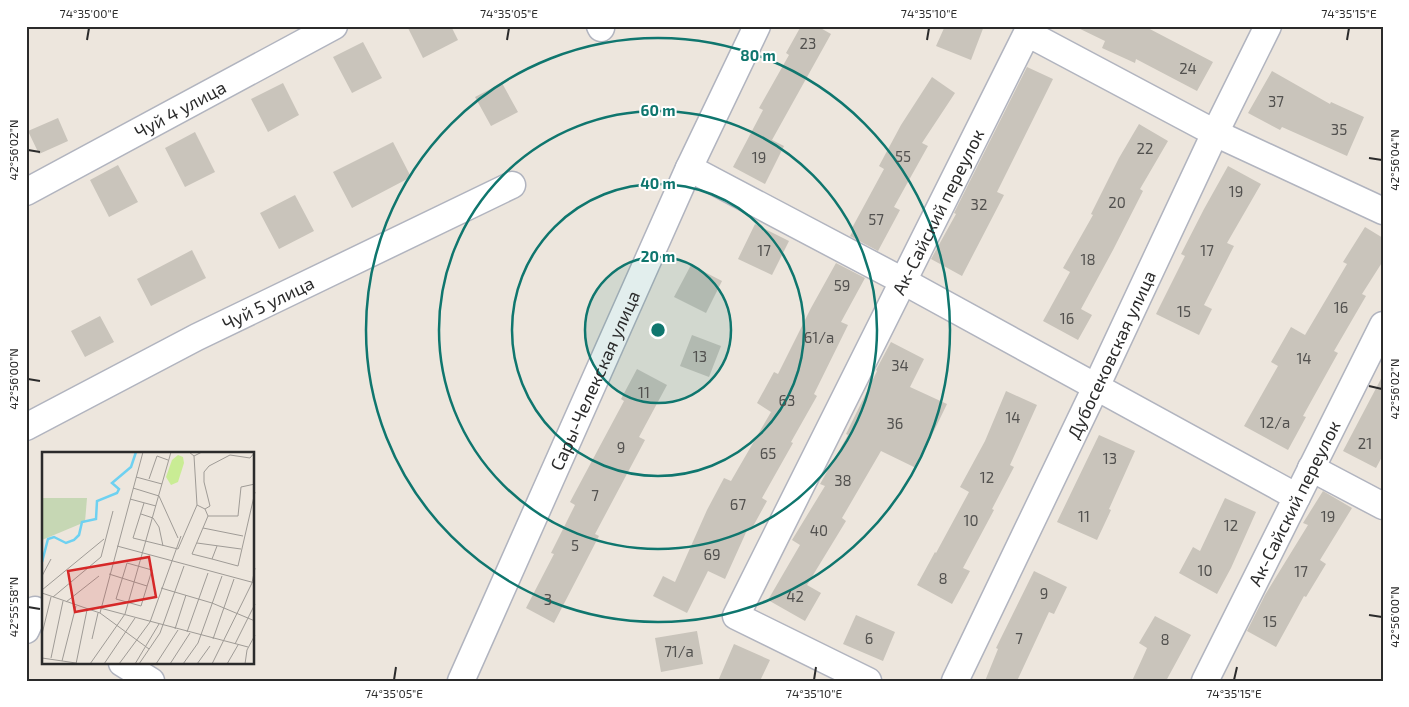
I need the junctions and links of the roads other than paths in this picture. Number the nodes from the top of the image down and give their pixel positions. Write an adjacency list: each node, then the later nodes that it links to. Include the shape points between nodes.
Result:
1 (334, 26): 7 (street, Чуй 4 улица)
2 (757, 26): 5 (street, Сары-Челекская улица)
3 (1268, 26): 4 (street, Дубосековская улица)
4 (1216, 133): 8 (street, Ак-Сайский переулок); 9 (street, Ак-Сайский переулок, via 1027,33); 11 (street, Дубосековская улица)
5 (689, 168): 9 (street); 18 (street, Сары-Челекская улица)
6 (512, 185): 12 (street, Чуй 5 улица, via 196,337)
7 (26, 192)
8 (1383, 211)
9 (903, 281): 11 (street); 19 (street, Ак-Сайский переулок, via 736,616)
10 (1383, 325): 13 (street, Ак-Сайский переулок)
11 (1096, 387): 14 (street); 20 (street, Дубосековская улица)
12 (26, 427)
13 (1311, 468): 14 (street, Ак-Сайский переулок); 15 (street)
14 (1297, 497): 21 (street, Ак-Сайский переулок)
15 (1383, 506)
16 (124, 664): 17 (street)
17 (151, 681)
18 (461, 681)
19 (868, 681)
20 (955, 681)
21 (1205, 681)

